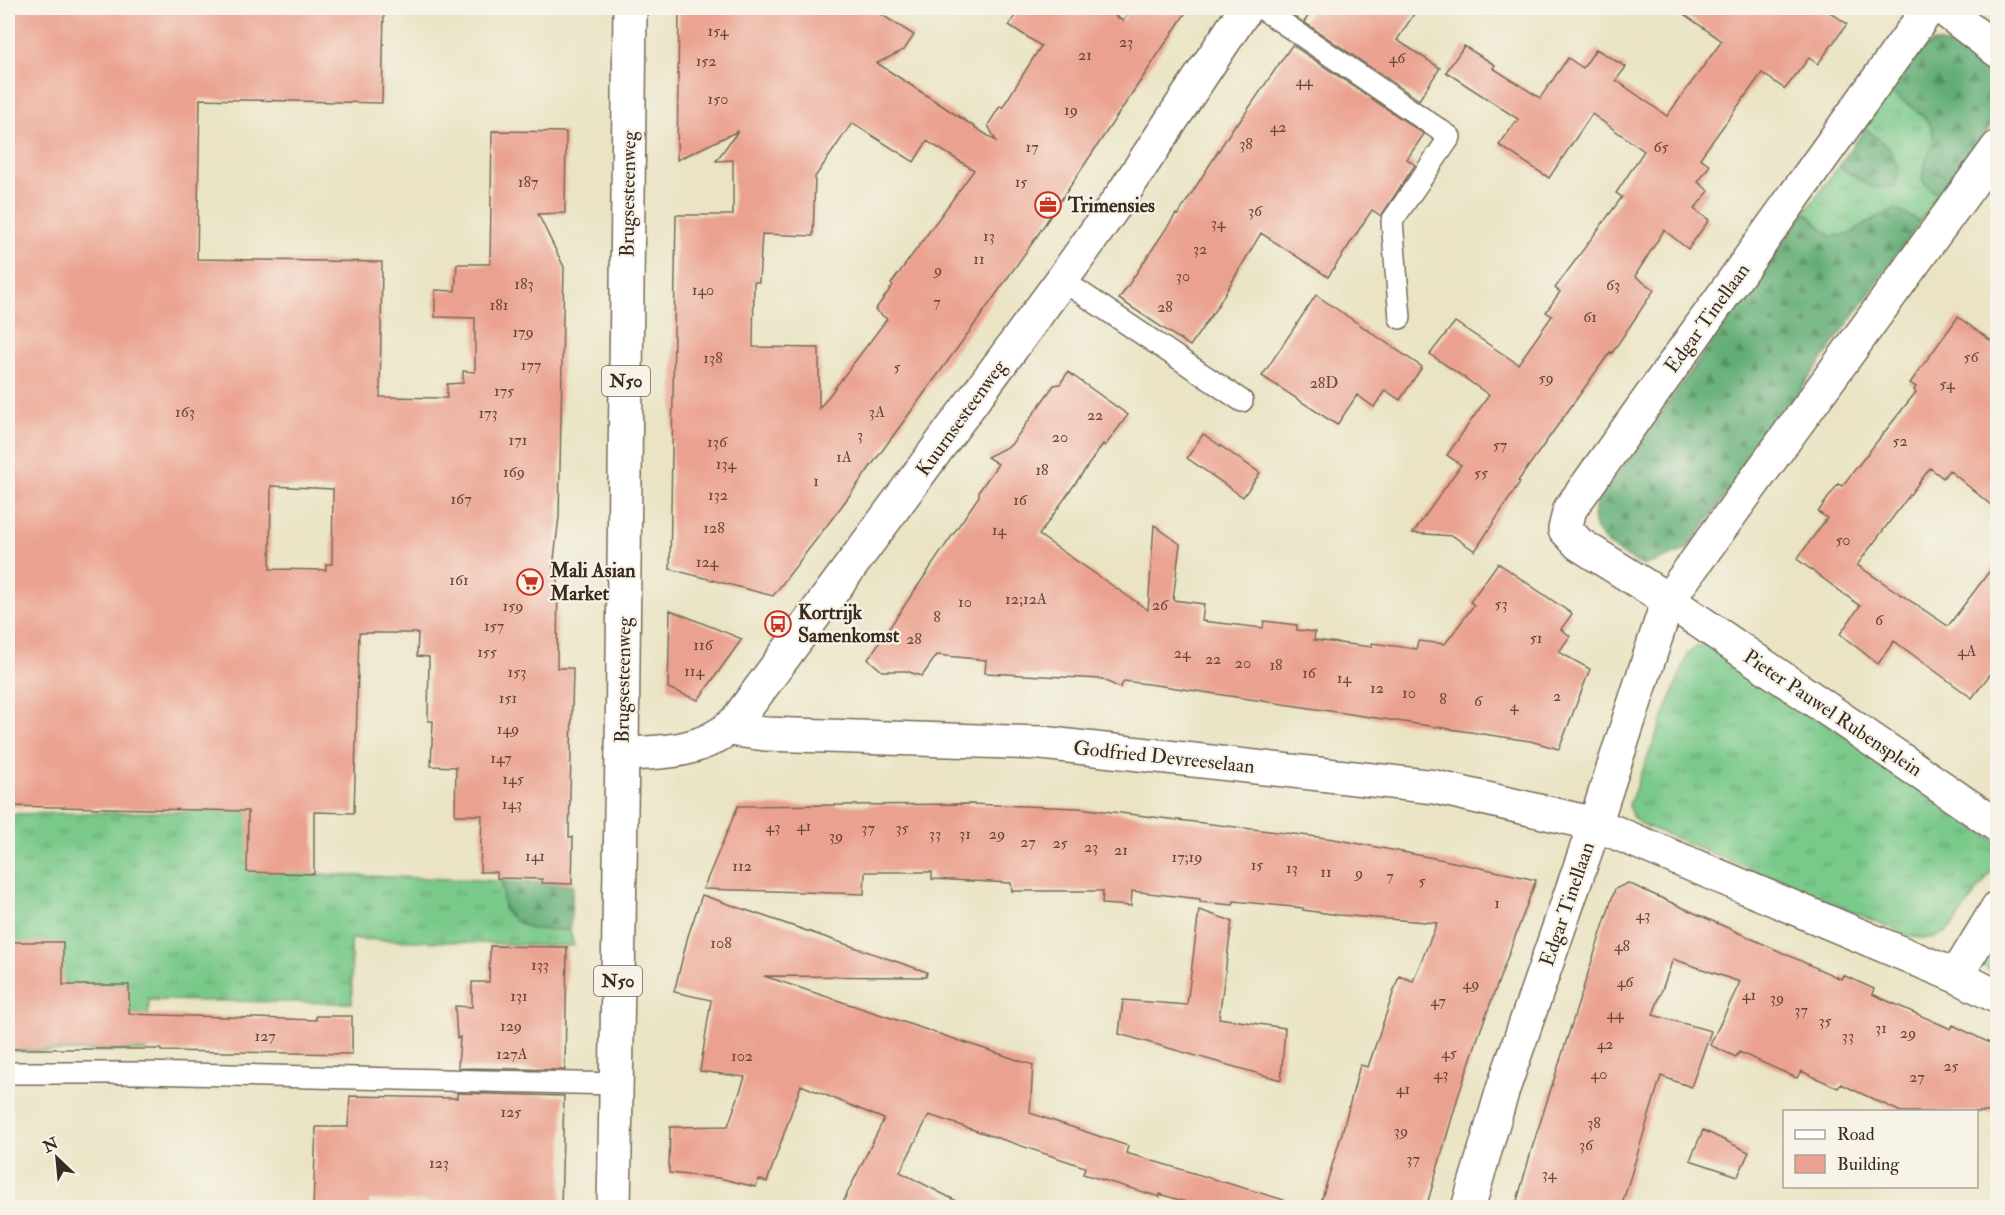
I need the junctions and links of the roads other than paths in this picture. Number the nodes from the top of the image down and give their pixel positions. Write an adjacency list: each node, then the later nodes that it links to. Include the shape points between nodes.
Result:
1 (630, 8): 13 (street, Brugsesteenweg / N50)
2 (1246, 8): 8 (street, Kuurnsesteenweg)
3 (1261, 8): 9 (lane, via 1450,137 1392,221)
4 (1929, 8): 11 (street, Edgar Tinellaan, via 1570,509 1565,529 1579,544)
5 (1942, 8): 6 (street)
6 (1998, 51)
7 (1998, 147): 11 (street, Edgar Tinellaan)
8 (1062, 280): 10 (lane); 12 (street, Kuurnsesteenweg)
9 (1400, 318)
10 (1242, 401)
11 (1668, 600): 14 (street, Edgar Tinellaan); 15 (street, Pieter Pauwel Rubensplein)
12 (729, 729): 13 (street, Kuurnsesteenweg, via 683,750); 14 (street, Godfried Devreeselaan, via 765,734 1042,743 1435,787)
13 (622, 754): 20 (street, Brugsesteenweg / N50)
14 (1595, 824): 17 (street); 22 (street, Edgar Tinellaan, via 1503,1089)
15 (1998, 826)
16 (1998, 907): 17 (street)
17 (1956, 976): 18 (street)
18 (1998, 997)
19 (8, 1073): 20 (lane)
20 (616, 1084): 21 (street, Brugsesteenweg / N50)
21 (614, 1208)
22 (1468, 1208)

